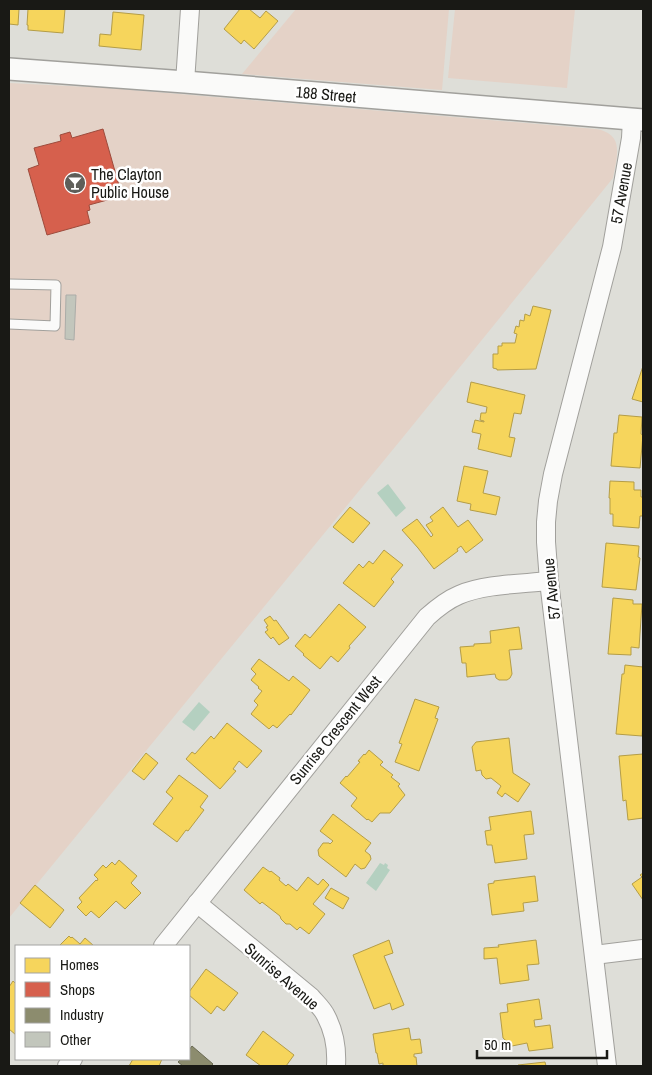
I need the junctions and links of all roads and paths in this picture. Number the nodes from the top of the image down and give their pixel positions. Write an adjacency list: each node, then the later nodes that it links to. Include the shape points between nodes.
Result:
1 (190, 9): 3 (street)
2 (9, 69): 3 (street, 188 Street)
3 (185, 82): 4 (street, 188 Street)
4 (638, 120): 7 (street, 57 Avenue, via 631,138 612,246 553,474 546,535)
5 (9, 284): 6 (lane, via 56,285 55,326)
6 (9, 324)
7 (549, 581): 8 (street, Sunrise Crescent West, via 474,590 442,604 427,617); 11 (street, 57 Avenue)
8 (198, 903): 9 (street, Sunrise Crescent West); 12 (street, Sunrise Avenue, via 311,997 325,1014 334,1035)
9 (164, 945)
10 (643, 949): 11 (street)
11 (594, 955): 13 (street, 57 Avenue)
12 (336, 1066)
13 (607, 1066)

